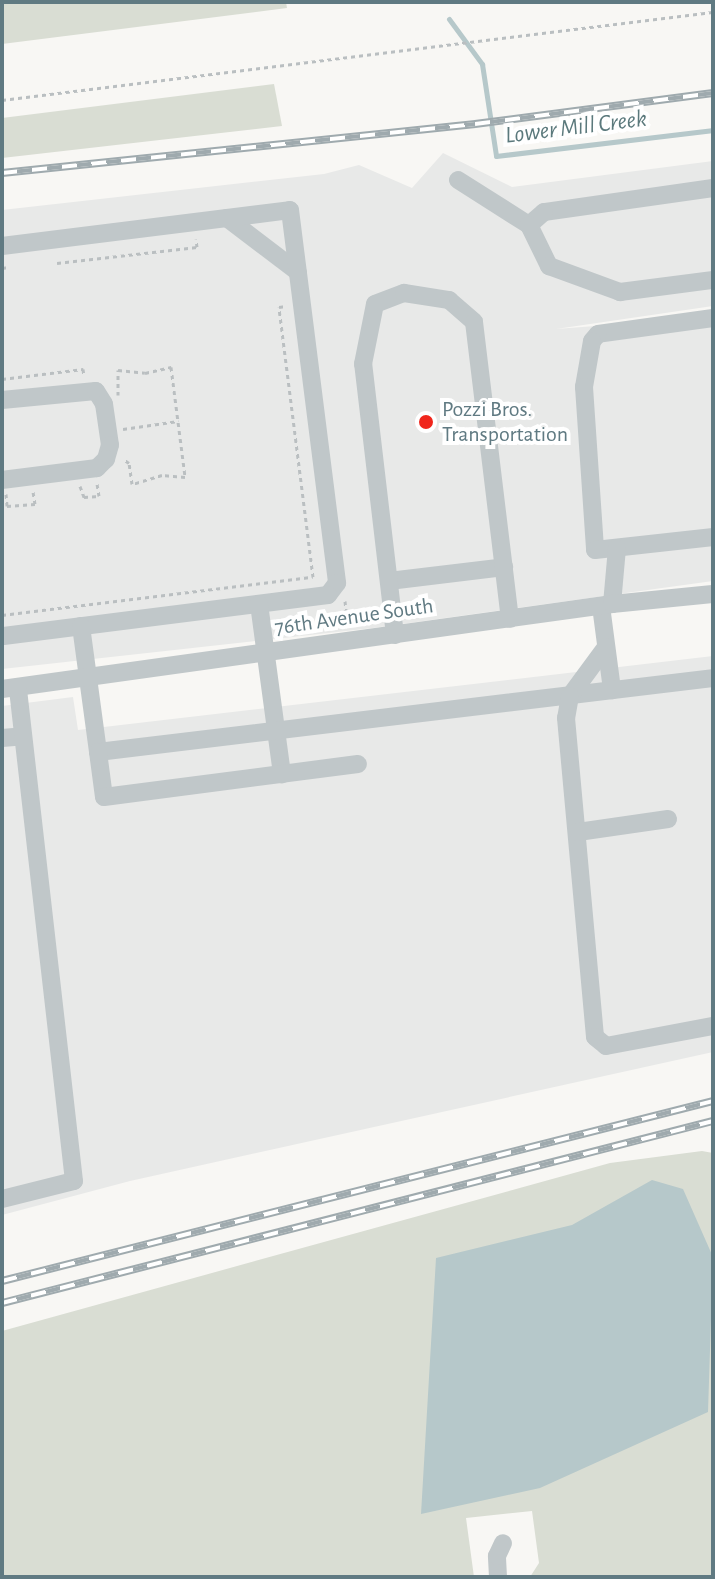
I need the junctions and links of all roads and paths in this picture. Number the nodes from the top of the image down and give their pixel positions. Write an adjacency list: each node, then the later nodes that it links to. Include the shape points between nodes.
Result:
1 (713, 12): 2 (path)
2 (2, 100)
3 (458, 180): 6 (street)
4 (713, 188): 6 (street, via 544,212)
5 (227, 218): 8 (street); 12 (street); 12 (street, via 290,210)
6 (529, 225): 13 (street, via 549,266 620,292)
7 (195, 234): 9 (path, via 197,247)
8 (2, 246)
9 (57, 263)
10 (9, 267): 11 (path)
11 (2, 268)
12 (298, 272): 25 (street, via 337,583 328,595)
13 (713, 280)
14 (292, 305): 27 (path, via 279,307 313,577)
15 (713, 318): 21 (street, via 598,334 584,387 595,550)
16 (2, 400): 19 (street, via 96,391 104,404 110,445 97,468)
17 (178, 421): 18 (path)
18 (120, 429)
19 (2, 480)
20 (713, 537): 21 (street)
21 (617, 548): 26 (street)
22 (504, 567): 23 (street); 23 (street, via 474,322 449,300 404,293 375,304 363,364); 28 (street)
23 (389, 581): 30 (street)
24 (713, 594): 26 (street, 76th Avenue South)
25 (259, 604): 29 (street); 33 (street)
26 (607, 605): 28 (street, 76th Avenue South); 32 (street)
27 (2, 615)
28 (510, 619): 30 (street, 76th Avenue South)
29 (81, 626): 31 (street); 34 (street)
30 (395, 635): 33 (street, 76th Avenue South)
31 (2, 636)
32 (606, 647): 37 (street); 38 (street)
33 (265, 654): 34 (street, 76th Avenue South); 39 (street)
34 (87, 678): 36 (street, 76th Avenue South); 42 (street)
35 (713, 678): 37 (street)
36 (10, 688): 40 (street)
37 (612, 690): 38 (street)
38 (570, 696): 39 (street); 46 (street, via 566,739)
39 (277, 731): 42 (street); 44 (street)
40 (23, 736): 41 (street); 48 (street, via 74,1181)
41 (2, 738)
42 (98, 752): 44 (street, via 104,797)
43 (358, 764): 44 (street)
44 (282, 774)
45 (668, 819): 46 (street)
46 (578, 832): 47 (street, via 595,1037 606,1046)
47 (713, 1026)
48 (2, 1199)
49 (503, 1543): 50 (street, via 497,1556)
50 (498, 1577)

